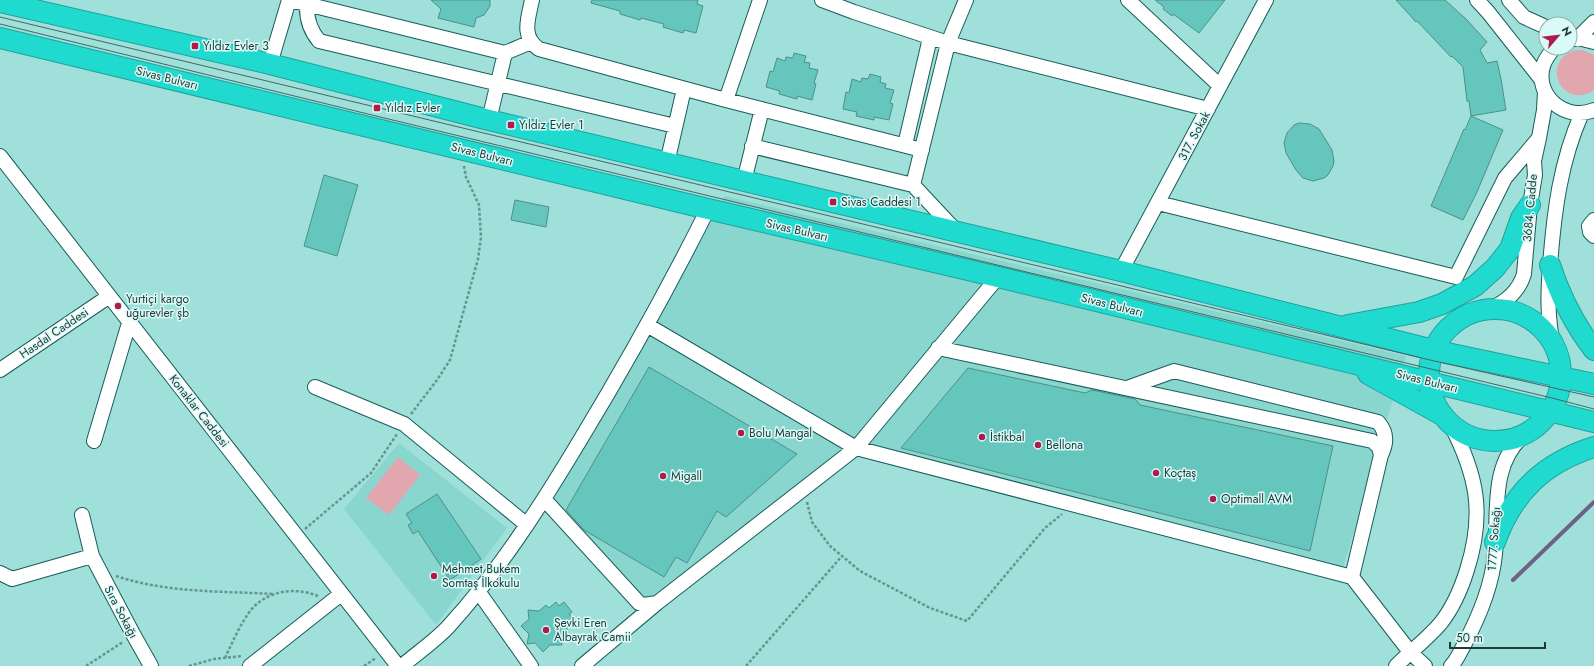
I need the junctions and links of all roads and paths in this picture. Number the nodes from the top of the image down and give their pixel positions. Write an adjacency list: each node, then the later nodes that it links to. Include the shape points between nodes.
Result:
1 (289, 0): 11 (street); 23 (street)
2 (532, 0): 18 (street, via 526,28)
3 (760, 0): 28 (street)
4 (822, 0): 16 (street)
5 (966, 0): 20 (street)
6 (1128, 0): 26 (street)
7 (1266, 0): 26 (street, 317. Sokak)
8 (1477, 0): 25 (street)
9 (1509, 0): 13 (street, via 1524,16)
10 (0, 2): 23 (highway)
11 (307, 4): 21 (street); 24 (street, via 308,22 319,42)
12 (1594, 22): 14 (street)
13 (1538, 23)
14 (1578, 36)
15 (0, 38): 37 (highway, Sivas Bulvarı)
16 (930, 38): 20 (street); 35 (street)
17 (1578, 40): 19 (street)
18 (531, 42): 21 (street); 27 (street, via 544,51)
19 (1594, 42)
20 (948, 44): 30 (street); 38 (street)
21 (505, 53): 24 (street)
22 (1547, 56): 25 (street, 3684. Cadde, via 1542,67)
23 (270, 64): 32 (highway)
24 (498, 84): 32 (street); 33 (street)
25 (1543, 85): 31 (street, via 1552,102 1562,110 1575,114); 34 (street, 3684. Cadde, via 1544,110)
26 (1220, 86): 30 (street, 317. Sokak)
27 (684, 89): 28 (street); 33 (street)
28 (726, 100): 29 (street)
29 (762, 109): 35 (street); 36 (street)
30 (1208, 109): 43 (street, 317. Sokak)
31 (1588, 112): 49 (street, 3684. Cadde, via 1572,135 1561,179 1554,214)
32 (489, 120): 40 (highway)
33 (675, 126): 40 (street)
34 (1539, 138): 43 (street, via 1505,178 1456,277); 44 (street, 3684. Cadde)
35 (905, 145): 38 (street)
36 (752, 146): 41 (street); 42 (street)
37 (464, 150): 45 (highway, Sivas Bulvarı); 71 (path, via 466,177 479,205 481,237 478,259 450,360)
38 (922, 150): 42 (street)
39 (0, 156): 52 (street, Konaklar Caddesi)
40 (667, 163): 41 (highway)
41 (744, 181): 47 (highway)
42 (913, 185): 47 (street)
43 (1158, 203): 50 (street, 317. Sokak)
44 (1530, 205): 53 (street, 3684. Cadde, via 1526,268 1522,281 1511,295); 56 (highway, via 1521,218 1510,249 1495,268 1475,286 1442,304 1420,312)
45 (708, 209): 51 (highway, Sivas Bulvarı); 55 (street)
46 (1594, 220): 48 (street, via 1589,226)
47 (956, 231): 50 (highway)
48 (1594, 236)
49 (1550, 265): 57 (street, 3684. Cadde, via 1547,302); 60 (highway, via 1566,306)
50 (1121, 271): 56 (highway)
51 (998, 277): 58 (street); 61 (highway, Sivas Bulvarı)
52 (108, 297): 54 (street, Konaklar Caddesi); 62 (street, Hasdal Caddesi)
53 (1490, 309): 57 (highway, via 1508,310 1530,319 1547,334); 59 (highway, via 1474,312 1454,322)
54 (129, 323): 73 (street); 82 (street, Konaklar Caddesi)
55 (647, 325): 75 (street); 78 (street, via 614,386)
56 (1340, 326): 59 (highway)
57 (1553, 344): 63 (highway)
58 (938, 348): 67 (street); 75 (street)
59 (1433, 350): 63 (highway); 64 (highway)
60 (1594, 350)
61 (1345, 361): 64 (highway, Sivas Bulvarı); 69 (highway)
62 (0, 370)
63 (1561, 377): 65 (highway); 68 (highway, via 1556,399)
64 (1429, 382): 68 (highway, Sivas Bulvarı); 69 (highway, via 1435,404)
65 (1594, 384)
66 (315, 387): 71 (street)
67 (1127, 388): 76 (street, via 1372,441 1379,447); 76 (street, via 1174,371 1378,422 1385,435)
68 (1550, 411): 70 (highway, Sivas Bulvarı); 72 (highway)
69 (1446, 419): 72 (highway, via 1469,436 1491,441); 95 (street, 1777. Sokağı, via 1465,454 1474,486 1478,520 1475,544 1460,589 1448,612 1430,635)
70 (1594, 422)
71 (404, 424): 81 (street); 82 (path, via 371,473)
72 (1525, 434): 83 (street, 1777. Sokağı, via 1513,446 1502,467)
73 (94, 441)
74 (1594, 447): 83 (highway, via 1560,461 1530,483 1513,504)
75 (856, 448): 77 (street); 79 (street)
76 (1381, 455): 88 (street)
77 (806, 488): 85 (path, via 812,522 830,546); 93 (street)
78 (544, 499): 81 (street); 93 (street, via 639,603)
79 (1073, 505): 85 (path, via 1044,528 967,621 930,608 860,570); 88 (street)
80 (82, 515): 84 (street, Sıra Sokağı)
81 (527, 526): 89 (street)
82 (296, 536): 91 (street, Konaklar Caddesi)
83 (1495, 542): 109 (street, 1777. Sokağı, via 1493,567 1486,595 1471,631)
84 (92, 556): 86 (street, Sıra Sokağı); 87 (street, via 12,579)
85 (842, 556): 106 (path)
86 (99, 569): 90 (path, via 154,586); 94 (street, Sıra Sokağı)
87 (0, 573)
88 (1352, 577): 95 (street)
89 (478, 591): 103 (street, via 447,628); 104 (street)
90 (274, 594): 92 (path, via 290,591 306,593); 97 (path, via 261,601 247,614)
91 (341, 594): 92 (street); 102 (street, Konaklar Caddesi)
92 (330, 603): 96 (street)
93 (657, 603): 105 (street)
94 (133, 634): 98 (path); 99 (street, Sıra Sokağı)
95 (1410, 652): 107 (street, 1777. Sokağı); 108 (street)
96 (262, 656): 97 (path); 101 (street)
97 (225, 658): 100 (path)
98 (86, 666)
99 (151, 666)
100 (189, 666)
101 (250, 666)
102 (398, 666)
103 (402, 666)
104 (531, 666)
105 (582, 666)
106 (746, 666)
107 (1396, 666)
108 (1425, 666)
109 (1451, 666)

